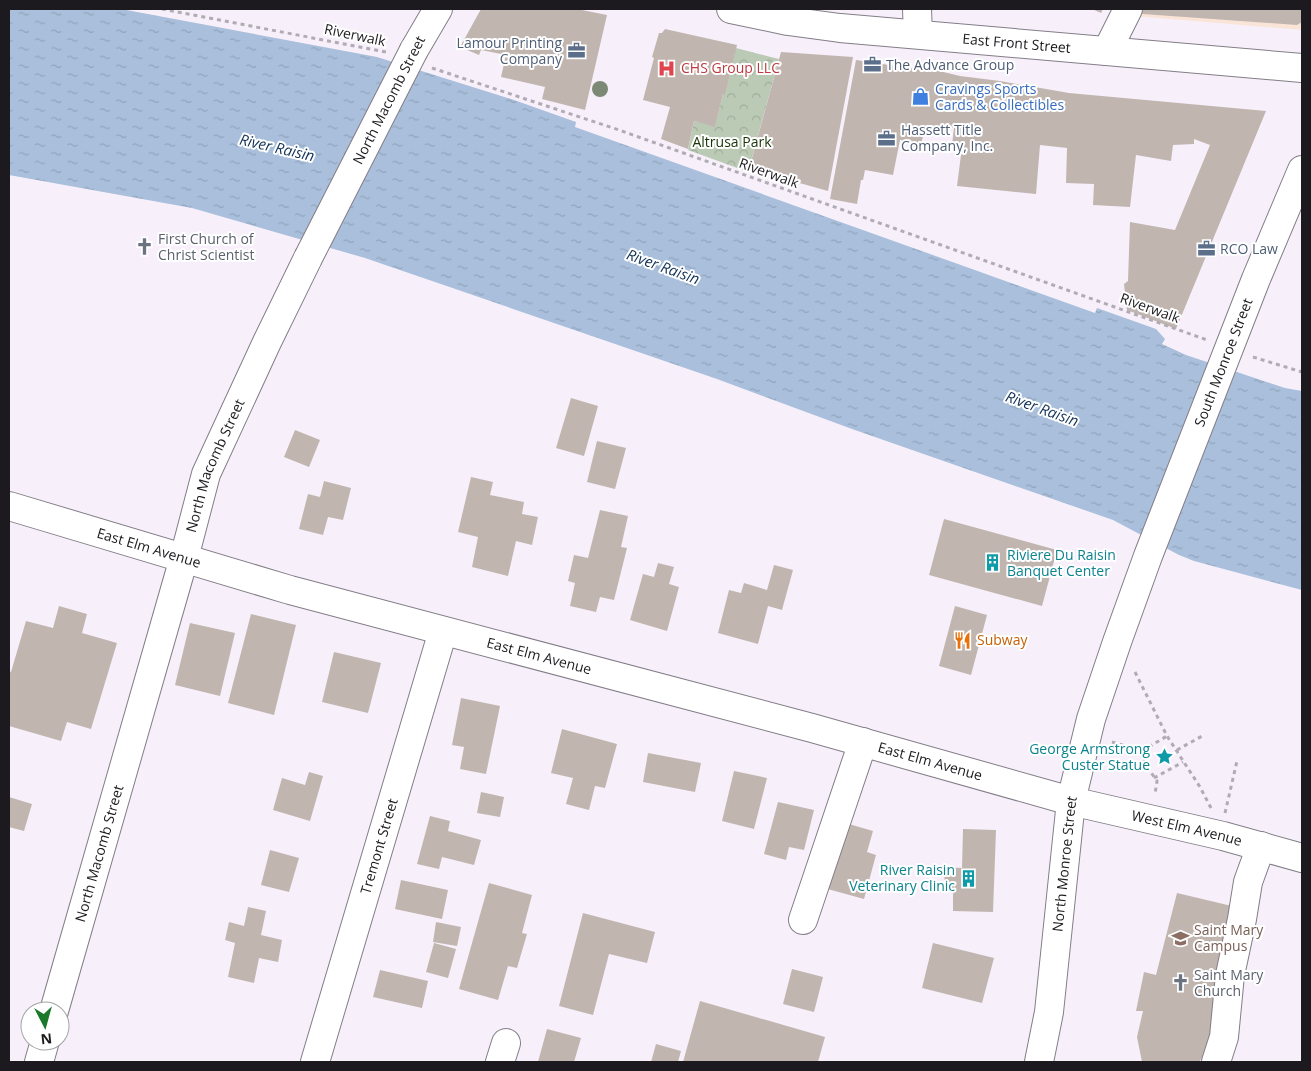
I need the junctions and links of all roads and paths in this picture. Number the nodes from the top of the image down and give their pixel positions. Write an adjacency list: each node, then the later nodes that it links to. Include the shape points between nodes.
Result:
1 (162, 9): 7 (path, Riverwalk)
2 (438, 9): 7 (street, North Macomb Street)
3 (731, 9): 5 (street, East Front Street, via 802,24)
4 (1128, 9): 6 (street)
5 (917, 22): 6 (street, East Front Street)
6 (1107, 51): 8 (street, East Front Street)
7 (411, 57): 10 (path, Riverwalk); 14 (street, North Macomb Street, bridge, via 308,258 206,474)
8 (1302, 68)
9 (1302, 170): 10 (street, South Monroe Street)
10 (1229, 348): 11 (path, Riverwalk); 13 (street, South Monroe Street)
11 (1302, 372)
12 (9, 506): 14 (street, East Elm Avenue)
13 (1148, 556): 16 (street, North Monroe Street)
14 (184, 558): 15 (street, East Elm Avenue); 32 (street, North Macomb Street)
15 (443, 631): 20 (street, East Elm Avenue); 33 (street, Tremont Street)
16 (1118, 639): 18 (street, North Monroe Street); 19 (path)
17 (1204, 735): 21 (path)
18 (1087, 736): 22 (path); 26 (street, North Monroe Street)
19 (1167, 736): 21 (path); 22 (path)
20 (863, 742): 26 (street, East Elm Avenue); 31 (street)
21 (1177, 750): 24 (path)
22 (1142, 751): 25 (path)
23 (1237, 761): 28 (path)
24 (1183, 762): 25 (path); 28 (path, via 1200,787)
25 (1154, 778): 27 (path, via 1157,781)
26 (1071, 801): 27 (street, West Elm Avenue); 34 (street, North Monroe Street, via 1049,1012)
27 (1153, 820): 28 (street, West Elm Avenue)
28 (1223, 836): 29 (street, West Elm Avenue)
29 (1261, 846): 30 (street, West Elm Avenue); 35 (street, via 1248,882 1230,975 1224,1037)
30 (1302, 858)
31 (804, 920)
32 (57, 1001)
33 (315, 1062)
34 (1039, 1062)
35 (1216, 1062)

